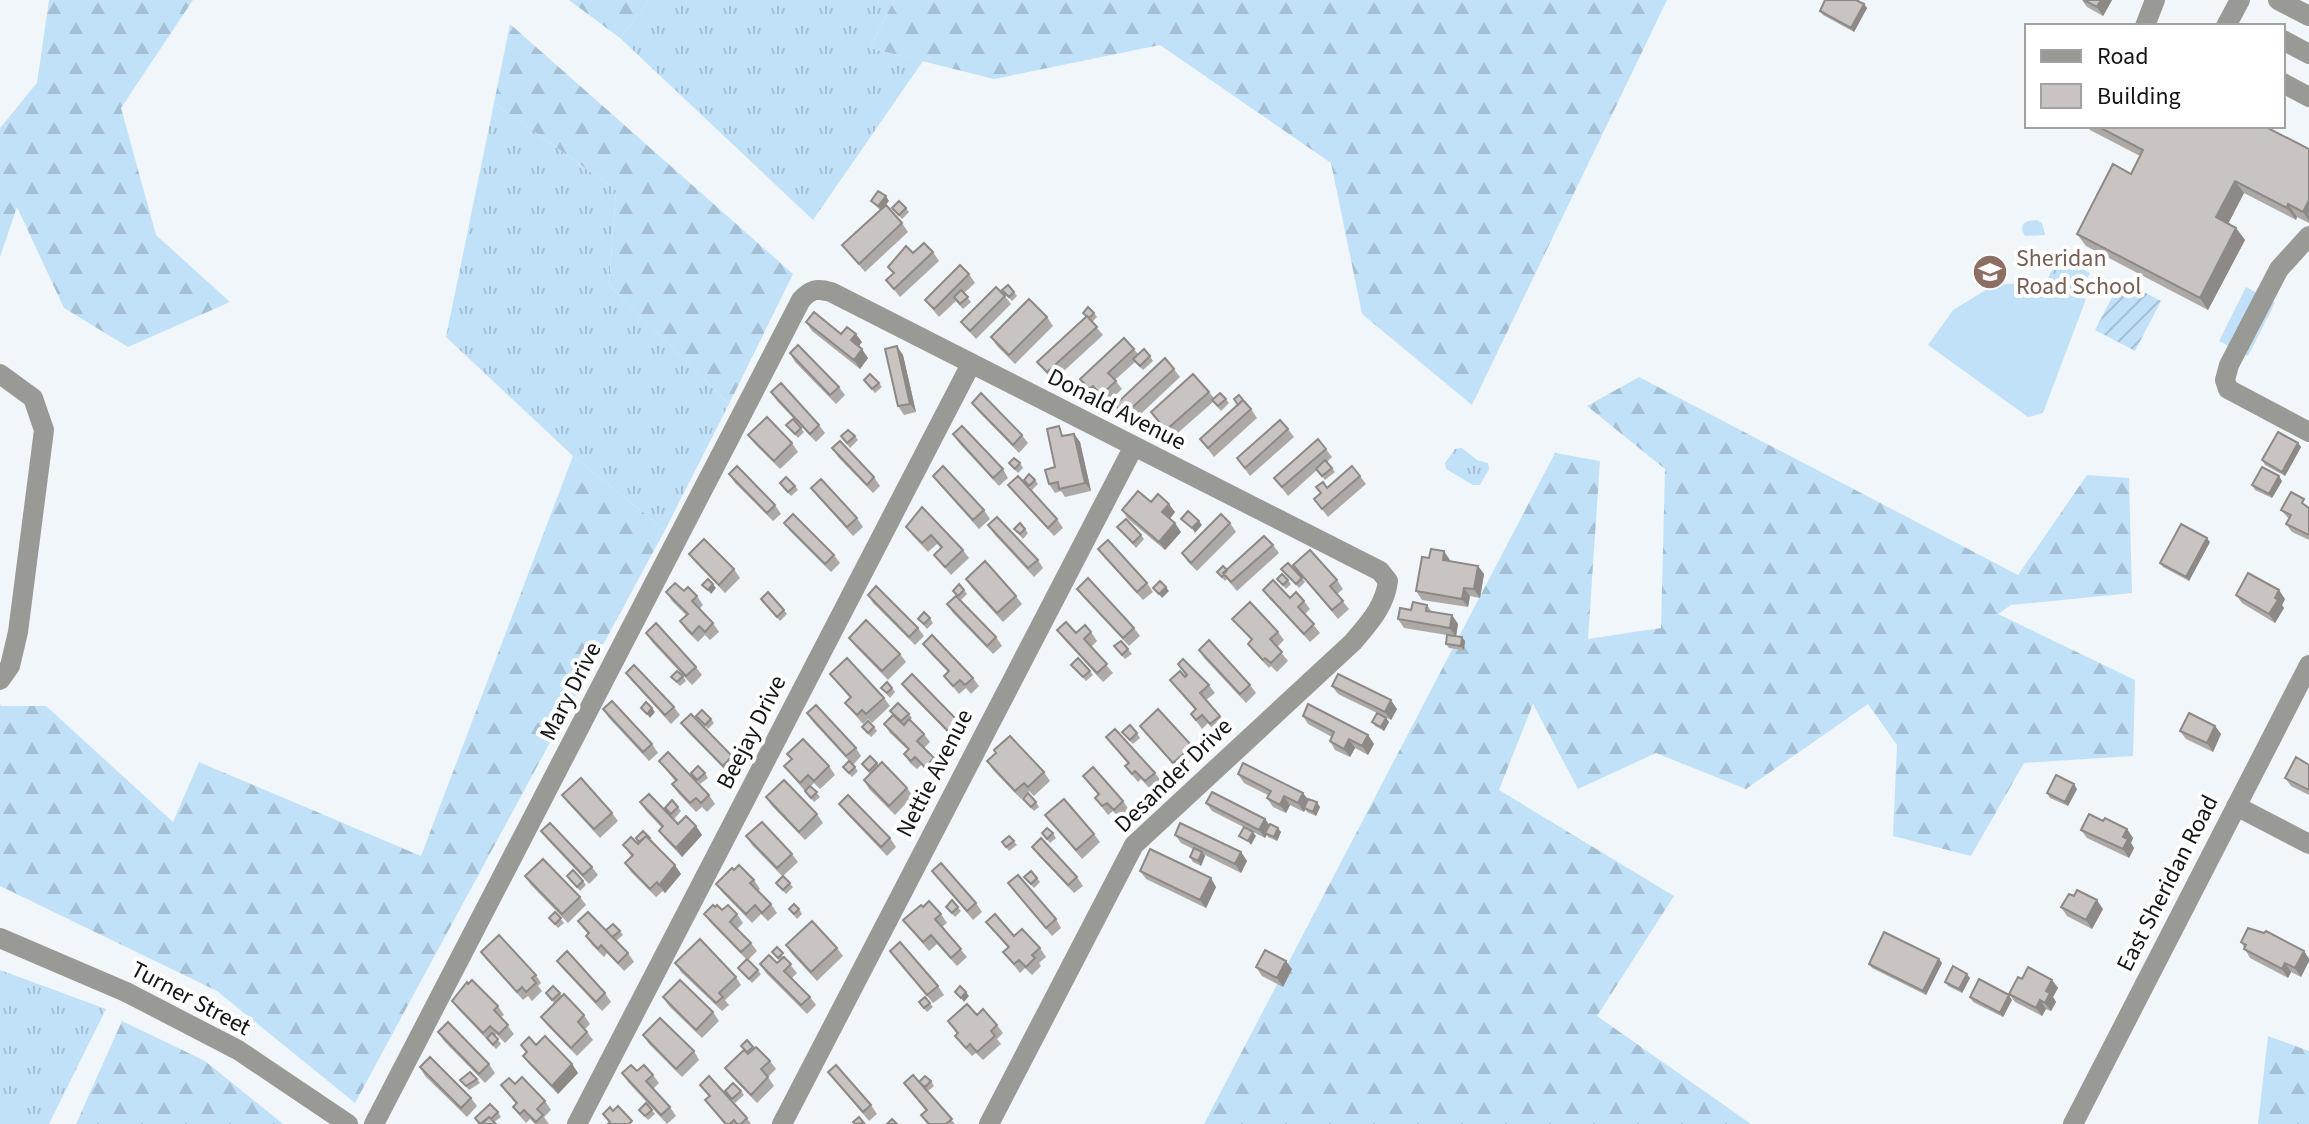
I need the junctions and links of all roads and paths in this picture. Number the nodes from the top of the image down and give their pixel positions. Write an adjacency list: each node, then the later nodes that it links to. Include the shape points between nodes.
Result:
1 (2155, 0): 4 (street)
2 (2240, 0): 5 (street)
3 (2294, 8): 6 (street)
4 (2146, 24)
5 (2227, 24)
6 (2285, 28)
7 (2285, 41): 8 (street)
8 (2309, 54)
9 (2285, 84): 10 (street)
10 (2309, 97)
11 (2309, 236): 15 (street, via 2279,269 2225,380 2228,389)
12 (819, 289): 13 (street, Donald Avenue); 24 (street, Mary Drive, via 801,300)
13 (971, 364): 16 (street, Donald Avenue); 25 (street, Beejay Drive)
14 (0, 374): 19 (street, via 33,398 44,430 18,632 10,666)
15 (2309, 432)
16 (1134, 446): 17 (street, Donald Avenue, via 1380,571); 26 (street, Nettie Avenue)
17 (1388, 581): 27 (street, Desander Drive, via 1379,608 1353,642 1134,845)
18 (2309, 665): 20 (street, East Sheridan Road)
19 (0, 680)
20 (2236, 806): 21 (street); 28 (street, East Sheridan Road)
21 (2309, 844)
22 (0, 938): 23 (street, Turner Street, via 126,992 238,1050)
23 (348, 1124)
24 (374, 1124)
25 (577, 1124)
26 (782, 1124)
27 (989, 1124)
28 (2073, 1124)

